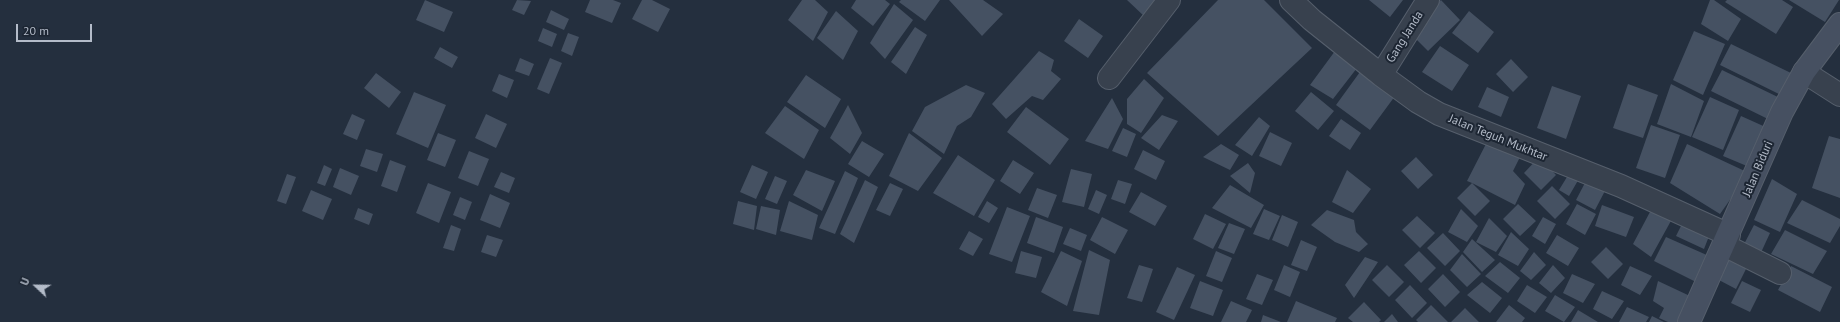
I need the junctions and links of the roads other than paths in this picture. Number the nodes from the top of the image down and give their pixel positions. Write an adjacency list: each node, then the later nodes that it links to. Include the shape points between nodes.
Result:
1 (1169, 0): 7 (street)
2 (1291, 0): 6 (street, Jalan Teguh Mukhtar)
3 (1428, 0): 6 (street, Gang Janda)
4 (1840, 24): 5 (street, Jalan Biduri)
5 (1804, 72): 8 (street); 9 (street, Jalan Biduri, via 1782,112)
6 (1381, 75): 9 (street, Jalan Teguh Mukhtar, via 1439,114 1621,186)
7 (1109, 78)
8 (1840, 95)
9 (1727, 240): 10 (street, Jalan Teguh Mukhtar); 11 (street, Jalan Biduri)
10 (1780, 273)
11 (1690, 322)

